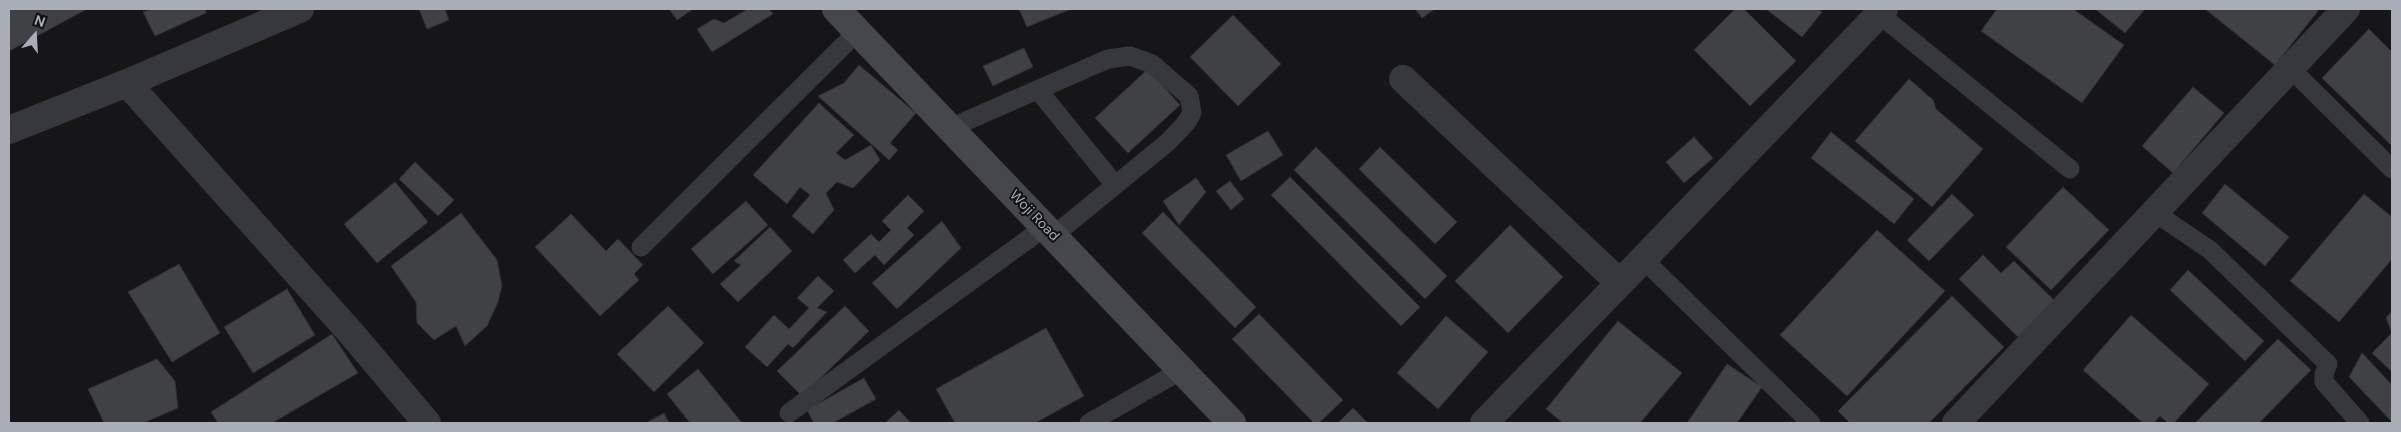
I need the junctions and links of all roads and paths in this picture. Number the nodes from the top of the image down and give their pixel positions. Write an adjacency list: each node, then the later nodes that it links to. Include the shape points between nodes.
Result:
1 (300, 9): 8 (street)
2 (836, 9): 5 (main road, Woji Road)
3 (2346, 9): 6 (street)
4 (1881, 11): 12 (lane); 18 (street)
5 (858, 31): 10 (main road, Woji Road); 17 (lane)
6 (2290, 68): 13 (lane); 15 (street)
7 (1404, 80): 19 (street)
8 (127, 83): 11 (street); 22 (street, via 351,333)
9 (1038, 90): 10 (lane); 14 (lane); 14 (lane, via 1108,59 1130,56 1152,64 1189,96 1192,113 1186,123)
10 (950, 128): 16 (main road, Woji Road)
11 (9, 130)
12 (2070, 169)
13 (2392, 169)
14 (1115, 185): 16 (lane)
15 (2154, 212): 27 (street); 28 (lane, via 2210,250 2328,364 2324,382)
16 (1049, 232): 20 (main road, Woji Road); 21 (lane)
17 (641, 247)
18 (1643, 259): 19 (street); 26 (lane)
19 (1620, 283): 25 (street)
20 (1182, 370): 23 (lane); 24 (main road, Woji Road)
21 (788, 413)
22 (427, 423)
23 (1090, 423)
24 (1232, 423)
25 (1484, 423)
26 (1811, 423)
27 (1956, 423)
28 (2360, 423)

